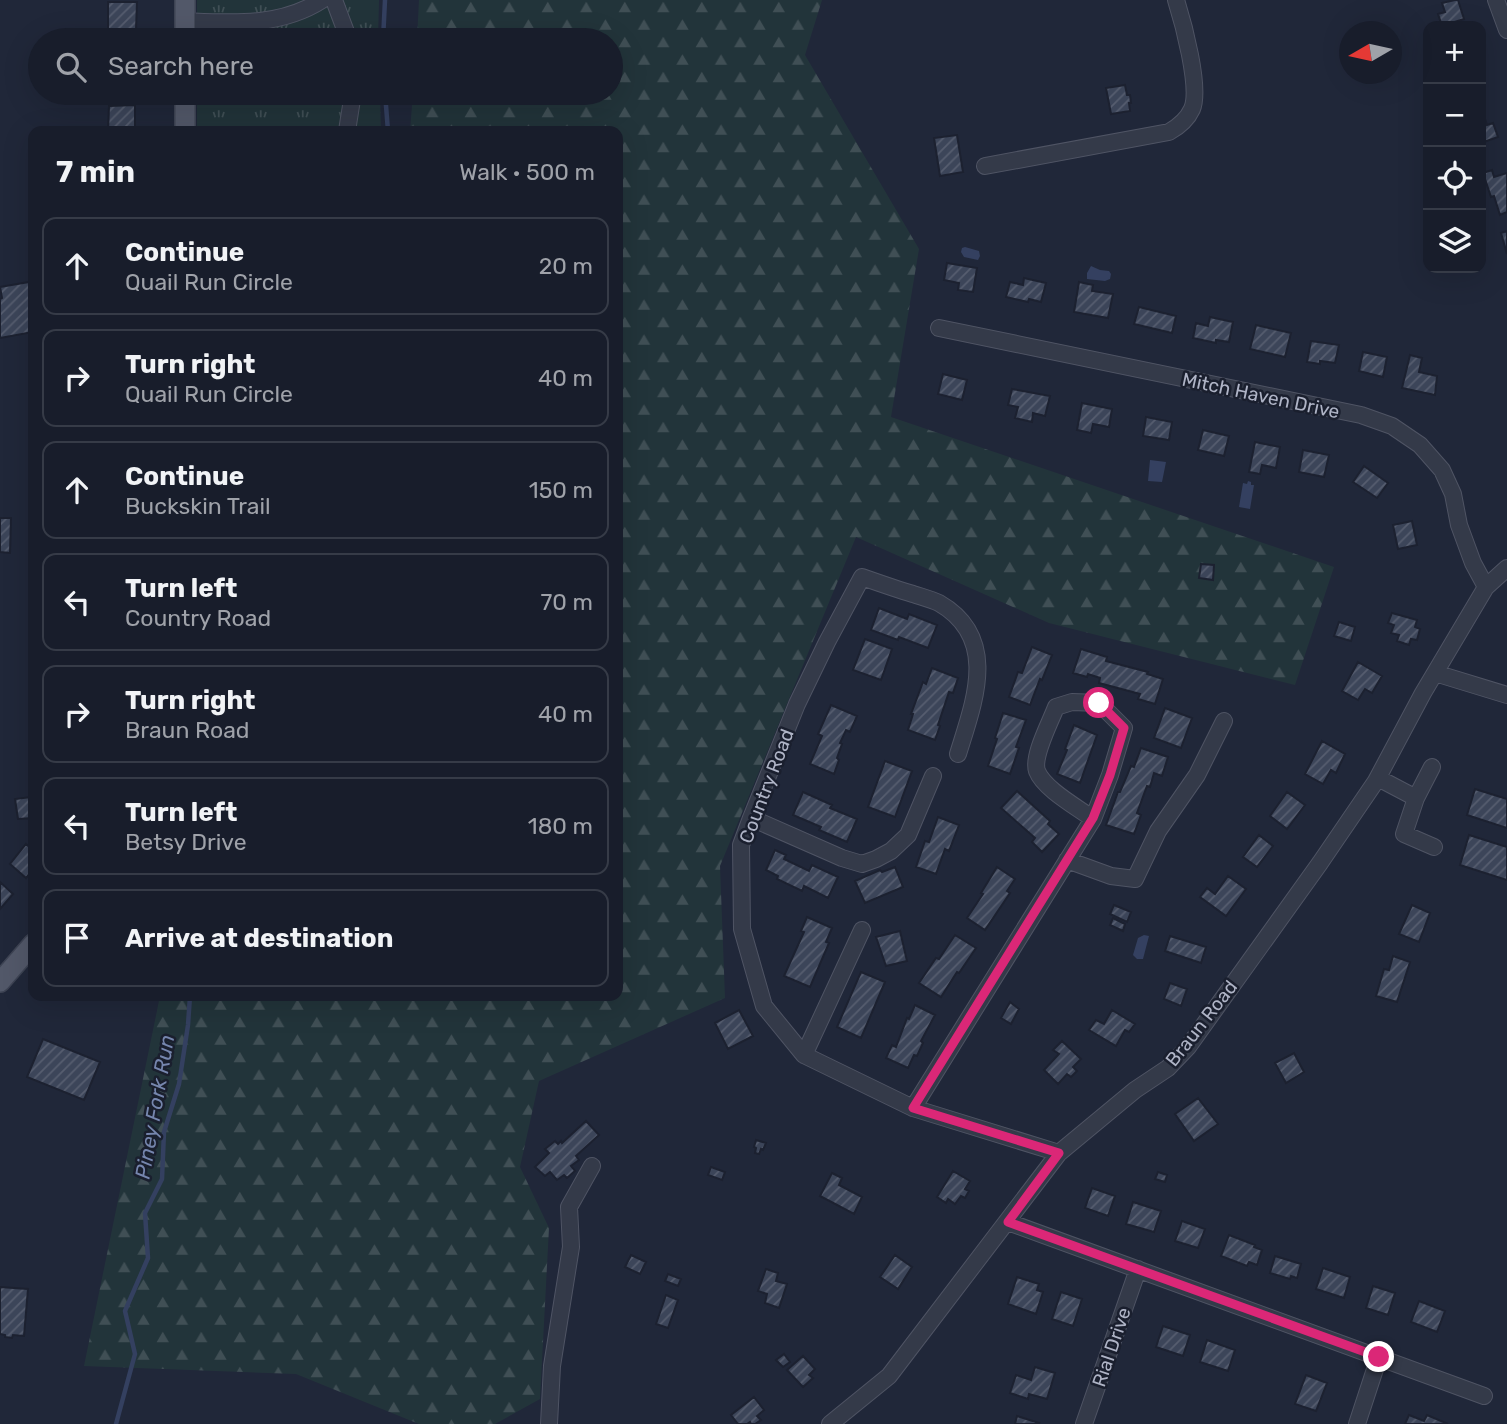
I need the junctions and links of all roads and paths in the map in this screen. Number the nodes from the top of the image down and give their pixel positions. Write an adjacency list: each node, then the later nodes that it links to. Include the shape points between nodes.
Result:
1 (185, 0): 6 (main road)
2 (322, 0): 7 (street, via 291,16)
3 (334, 0): 8 (street)
4 (1176, 0): 14 (street, via 1196,94 1192,109 1178,127)
5 (1496, 0): 9 (street)
6 (185, 28)
7 (210, 28)
8 (344, 28)
9 (1507, 30)
10 (185, 105): 12 (main road)
11 (351, 105): 13 (street)
12 (186, 126)
13 (348, 126)
14 (985, 166)
15 (939, 327): 17 (street, Mitch Haven Drive, via 1361,415 1392,426 1420,445 1442,470 1453,494 1458,525)
16 (1507, 568): 17 (street, Braun Road)
17 (1486, 587): 18 (street, Braun Road)
18 (1435, 673): 19 (street); 24 (street, Braun Road)
19 (1507, 695)
20 (1224, 720): 29 (street, via 1135,879 1111,876)
21 (958, 754): 26 (street, Country Road, via 979,671 963,621 937,602 862,577 797,704)
22 (1432, 767): 25 (street)
23 (933, 776): 26 (street, via 908,835 891,851 862,864)
24 (1378, 778): 25 (street); 35 (street, Braun Road, via 1188,1047 1168,1068)
25 (1416, 798): 28 (street, via 1404,834)
26 (751, 818): 33 (street, Country Road, via 741,845 742,929 764,1006)
27 (1093, 818): 27 (street, via 1124,728 1099,703 1072,702 1056,708 1038,752 1036,770 1046,785); 29 (street)
28 (1434, 847)
29 (1067, 859): 34 (street)
30 (862, 930): 33 (street)
31 (28, 950): 32 (main road)
32 (0, 982)
33 (804, 1055): 34 (street, Country Road)
34 (913, 1108): 35 (street, Country Road)
35 (1059, 1153): 37 (street, Braun Road)
36 (592, 1166): 41 (street, via 569,1207 571,1247 552,1366)
37 (1008, 1222): 38 (street); 42 (street, Braun Road, via 891,1373)
38 (1138, 1269): 39 (street); 43 (street, Rial Drive)
39 (1379, 1357): 40 (street); 44 (street)
40 (1484, 1396)
41 (549, 1424)
42 (830, 1424)
43 (1084, 1424)
44 (1357, 1424)

